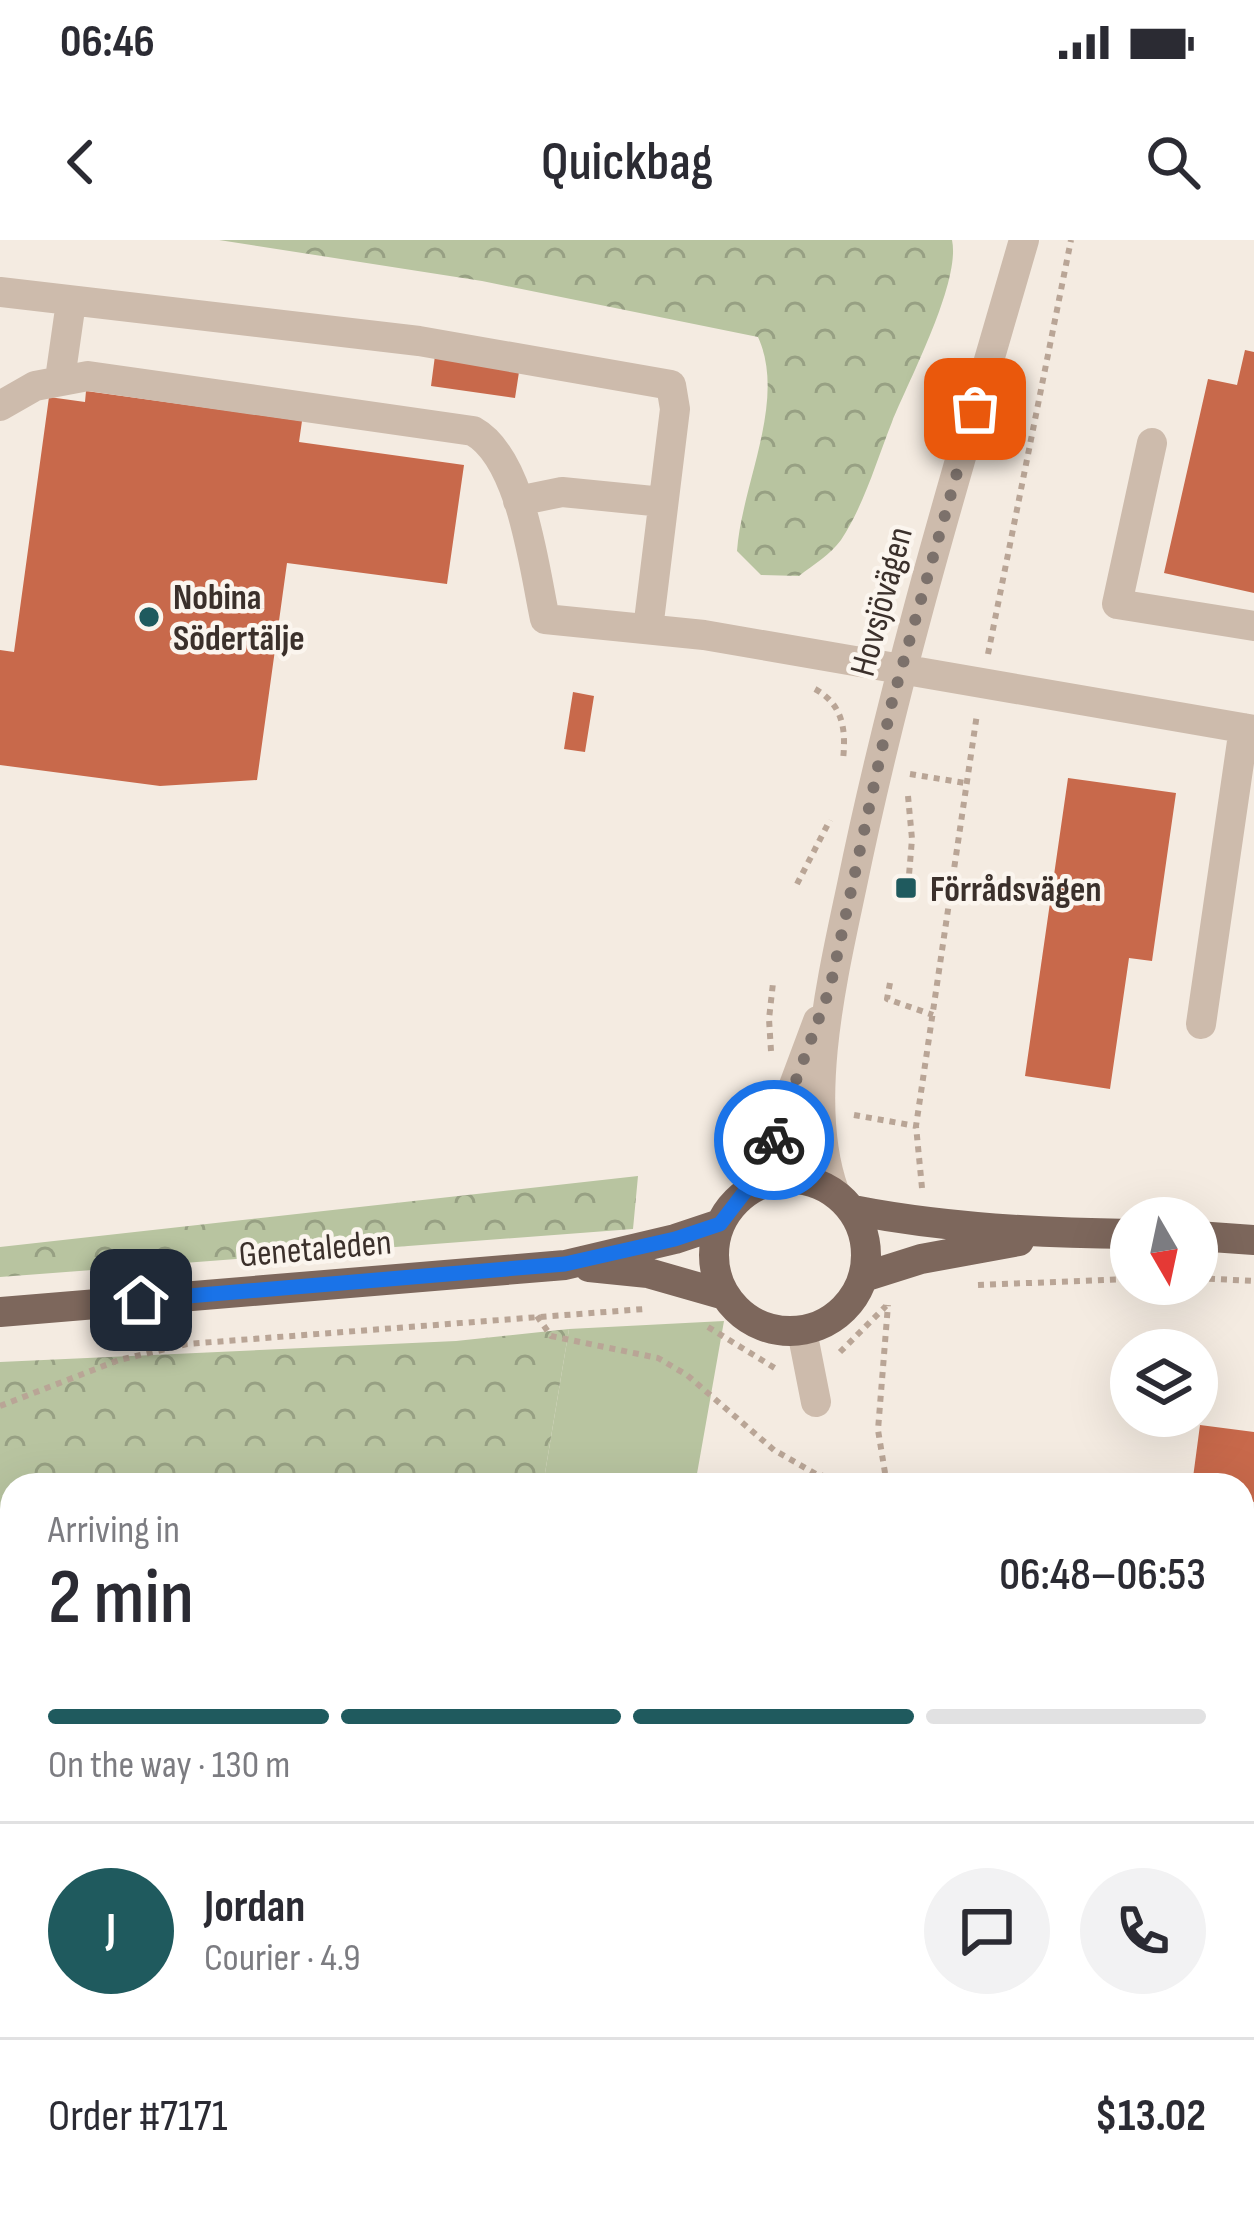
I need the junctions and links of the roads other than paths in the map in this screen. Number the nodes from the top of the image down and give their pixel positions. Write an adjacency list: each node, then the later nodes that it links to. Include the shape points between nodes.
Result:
1 (1024, 240): 11 (street, Hovsjövägen)
2 (0, 292): 3 (street)
3 (71, 302): 4 (street); 8 (street, via 419,341 670,385 676,396)
4 (60, 379): 5 (street); 7 (street, via 88,376 473,431 495,449)
5 (0, 406)
6 (1152, 443): 9 (street, via 1117,604)
7 (518, 501): 8 (street, via 562,492); 10 (street, via 545,619)
8 (663, 502): 10 (street)
9 (1254, 626)
10 (648, 629): 11 (street)
11 (900, 668): 12 (street); 13 (street, Hovsjövägen)
12 (1249, 729): 14 (street)
13 (830, 988): 15 (street, Hovsjövägen, via 770,1152); 16 (street, Hovsjövägen, via 820,1126)
14 (1201, 1024)
15 (746, 1192): 16 (main road, via 799,1178); 17 (main road)
16 (843, 1201): 18 (main road, via 920,1222); 23 (main road, via 866,1242)
17 (720, 1224): 22 (main road, Genetaleden); 24 (main road, via 713,1260)
18 (1060, 1233): 19 (main road); 23 (main road)
19 (1110, 1234)
20 (1218, 1237): 21 (main road)
21 (1254, 1240)
22 (565, 1264): 24 (main road, Genetaleden); 25 (main road, Genetaleden)
23 (864, 1277): 26 (main road, via 847,1306)
24 (725, 1295): 26 (main road, via 758,1325)
25 (0, 1312)
26 (802, 1330): 27 (street)
27 (816, 1402)

